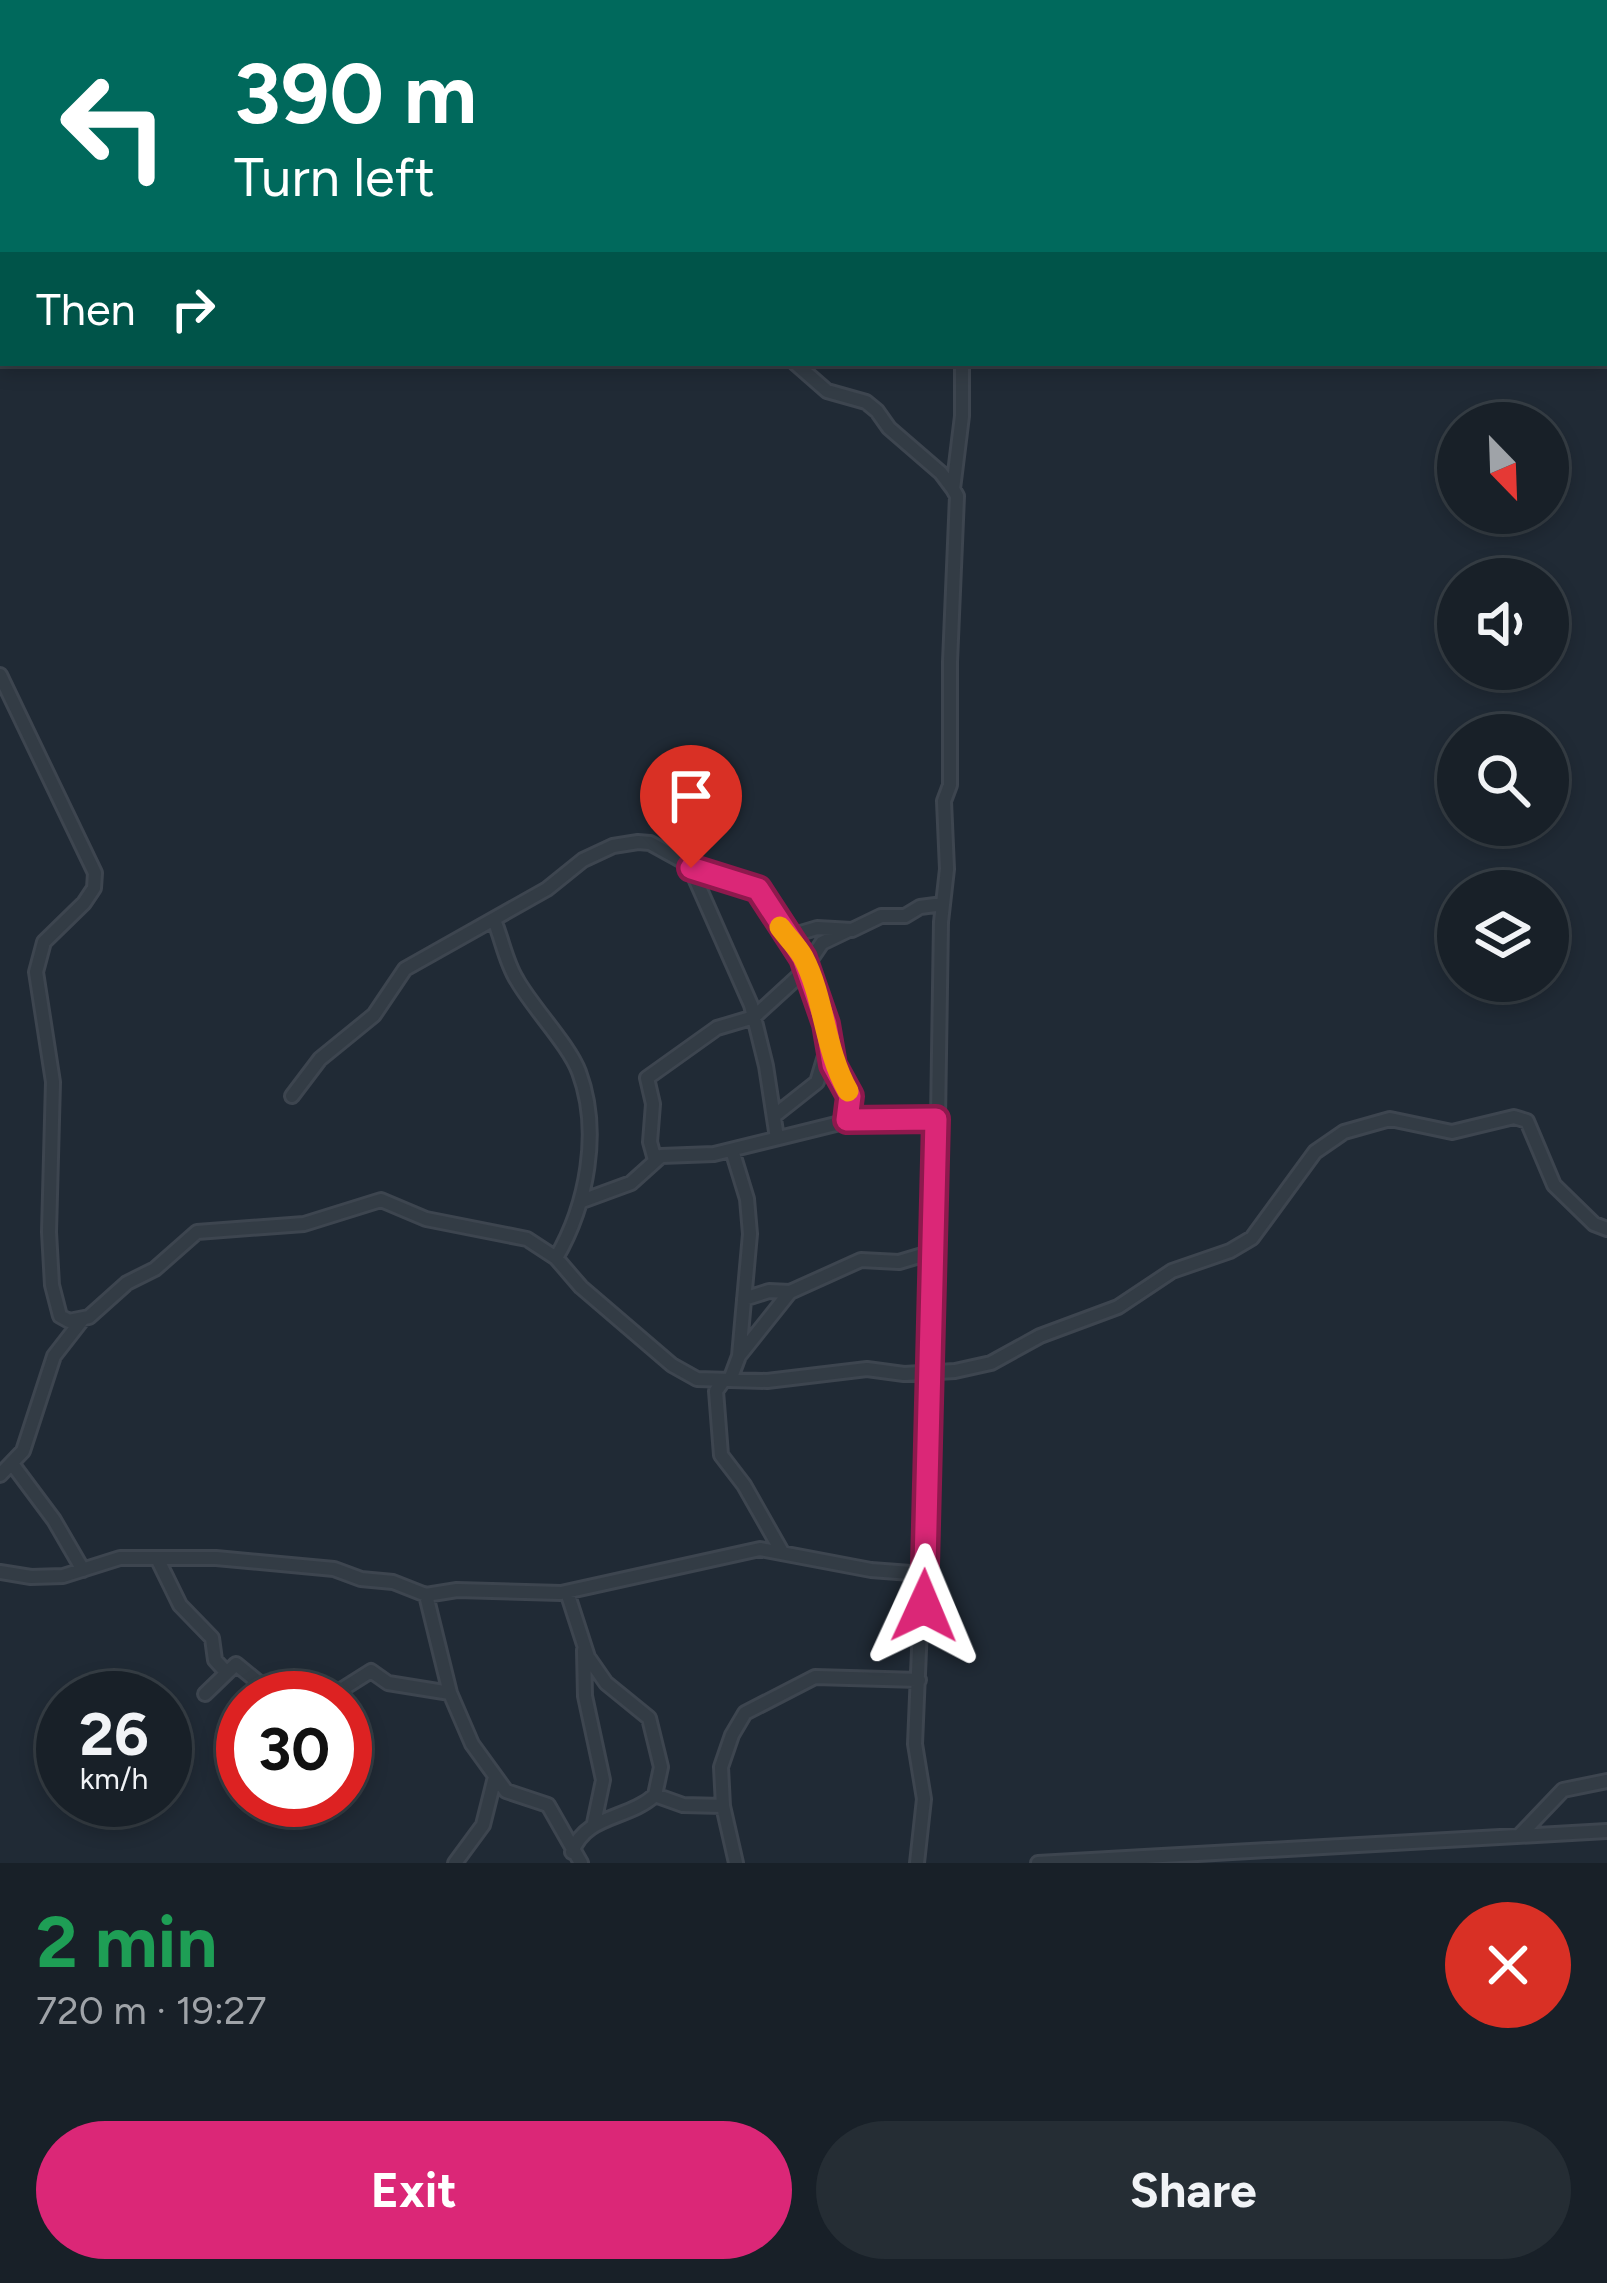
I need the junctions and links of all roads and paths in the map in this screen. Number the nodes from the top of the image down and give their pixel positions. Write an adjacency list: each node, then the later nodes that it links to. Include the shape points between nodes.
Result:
1 (798, 366): 3 (street, via 840,398 866,402)
2 (962, 366): 3 (street)
3 (955, 482): 6 (street)
4 (0, 675): 26 (street, via 94,873 84,903 44,942 36,972 53,1088 52,1285 60,1316)
5 (691, 868): 7 (street, via 650,843 627,843 583,860); 9 (street, via 755,887); 11 (street)
6 (943, 904): 8 (street); 15 (street)
7 (494, 920): 13 (street, via 406,969 374,1016 320,1059); 20 (street, via 513,975 580,1073 588,1148)
8 (849, 930): 9 (street); 10 (street, via 822,943)
9 (787, 937): 10 (street)
10 (807, 968): 11 (street); 12 (street)
11 (754, 1017): 14 (street); 19 (street, via 717,1028 647,1078)
12 (829, 1042): 14 (street, via 817,1082); 16 (street, via 850,1096)
13 (292, 1096)
14 (774, 1116): 17 (street)
15 (936, 1119): 16 (street); 22 (street)
16 (847, 1120): 17 (street)
17 (777, 1138): 18 (street)
18 (732, 1150): 19 (street); 25 (street, via 748,1210)
19 (655, 1160): 20 (street, via 631,1183)
20 (581, 1201): 23 (street)
21 (1607, 1229): 29 (street, via 1554,1184 1527,1121 1452,1132 1383,1120 1326,1141 1241,1245 1172,1271 1096,1317)
22 (936, 1251): 24 (street, via 898,1262 861,1260); 27 (street)
23 (556, 1258): 26 (street, via 516,1235 373,1201 304,1224 197,1232); 31 (street, via 672,1364 697,1379)
24 (790, 1292): 25 (street); 28 (street)
25 (744, 1299): 28 (street)
26 (82, 1320): 32 (street, via 54,1356)
27 (931, 1354): 29 (street); 30 (street)
28 (739, 1356): 31 (street)
29 (955, 1371): 30 (street)
30 (931, 1373): 31 (street, via 867,1369); 38 (street)
31 (726, 1381): 34 (street, via 716,1391 721,1455)
32 (13, 1465): 33 (street); 36 (street)
33 (0, 1475)
34 (782, 1552): 38 (street); 39 (street, via 752,1550)
35 (158, 1560): 36 (street, via 120,1558); 40 (street, via 334,1569); 43 (street)
36 (83, 1570): 37 (street, via 42,1577)
37 (0, 1572)
38 (924, 1574): 45 (street)
39 (567, 1592): 40 (street); 41 (street)
40 (426, 1595): 42 (street)
41 (584, 1650): 52 (street, via 606,1682 649,1718 661,1767); 54 (street, via 603,1780)
42 (445, 1669): 47 (street); 48 (street)
43 (225, 1671)
44 (372, 1672): 47 (street, via 388,1683)
45 (919, 1680): 53 (street, via 815,1677 748,1710 722,1759); 60 (street)
46 (216, 1682): 49 (street)
47 (418, 1686): 48 (street)
48 (450, 1693): 50 (street)
49 (205, 1694)
50 (495, 1777): 57 (street, via 509,1793 548,1805); 58 (street, via 483,1825)
51 (1607, 1781): 56 (street, via 1563,1790)
52 (655, 1796): 53 (street); 54 (street)
53 (723, 1806): 59 (street)
54 (594, 1823): 57 (street)
55 (1607, 1831): 56 (street)
56 (1519, 1836): 61 (street)
57 (577, 1857)
58 (455, 1863)
59 (736, 1863)
60 (917, 1863)
61 (1038, 1863)

